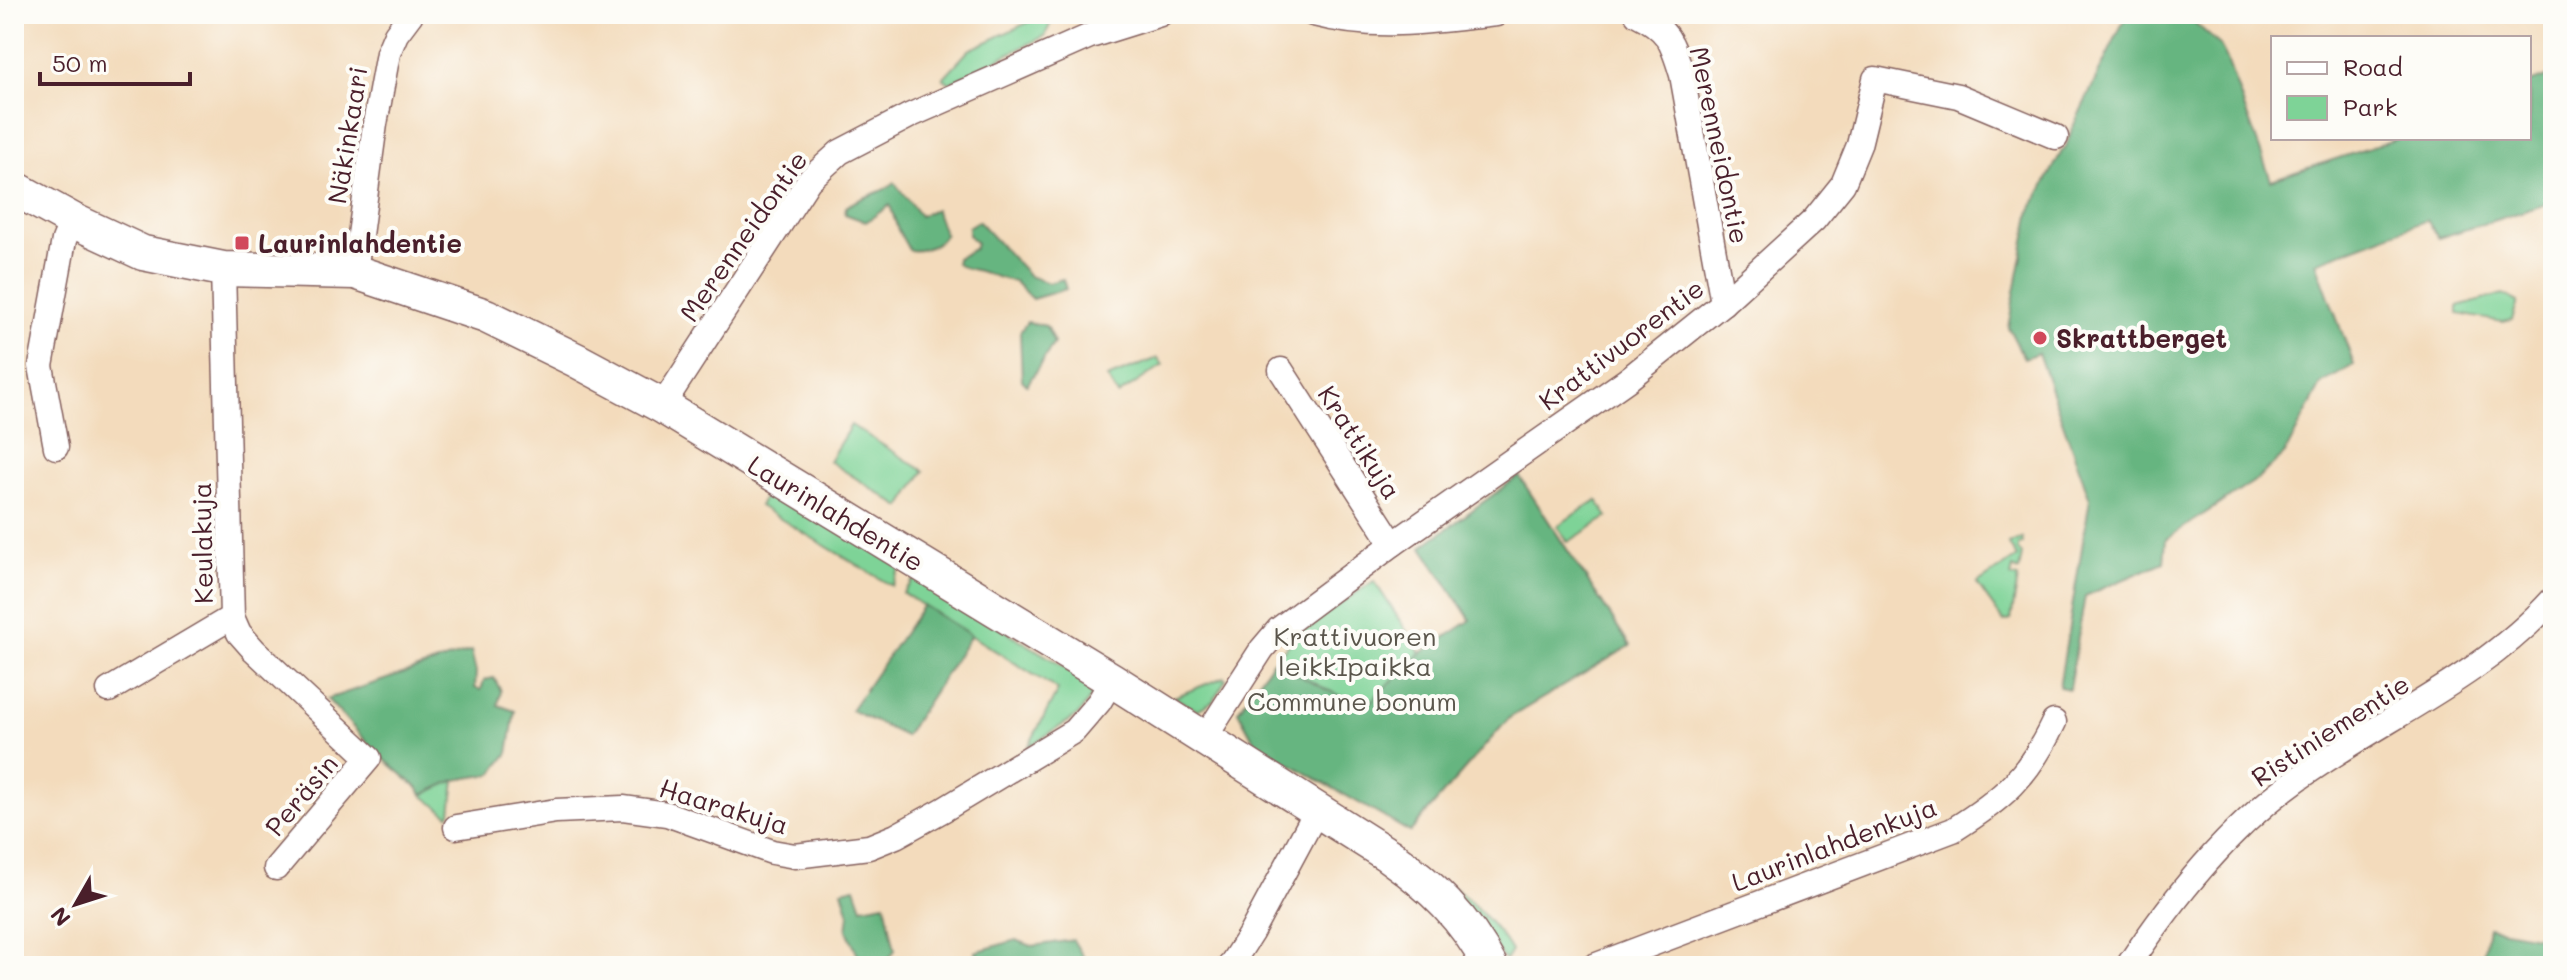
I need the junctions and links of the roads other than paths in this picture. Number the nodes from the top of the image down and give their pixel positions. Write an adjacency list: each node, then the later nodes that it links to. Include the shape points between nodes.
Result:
1 (411, 14): 10 (street, Näkinkaari, via 388,53)
2 (1160, 14): 13 (street, Merenneidontie, via 1090,36 911,115 825,163)
3 (1313, 14): 4 (street, via 1395,25)
4 (1496, 14)
5 (1637, 14): 11 (street, Merenneidontie, via 1672,43 1682,75)
6 (2056, 137): 11 (street, Krattivuorentie, via 1958,96 1875,79 1843,184 1820,215)
7 (14, 188): 8 (street, Laurinlahdentie)
8 (72, 220): 9 (street, Laurinlahdentie, via 143,253); 14 (street, via 41,366)
9 (223, 269): 10 (street, Laurinlahdentie); 17 (street, Keulakuja)
10 (355, 272): 13 (street, Laurinlahdentie, via 486,316)
11 (1723, 303): 15 (street, Krattivuorentie, via 1627,380)
12 (1281, 370): 15 (street, Krattikuja)
13 (662, 406): 18 (street, Laurinlahdentie)
14 (56, 447)
15 (1393, 544): 21 (street, Krattivuorentie, via 1279,629)
16 (2553, 599): 29 (street, Ristiniementie, via 2472,671 2294,782 2249,819 2207,861)
17 (232, 617): 19 (street); 22 (street, Keulakuja, via 254,650)
18 (1112, 680): 21 (street, Laurinlahdentie); 24 (street, Haarakuja, via 1074,731 920,823 869,847 795,856 667,814 623,808 586,808)
19 (109, 690)
20 (2054, 722): 28 (street, Laurinlahdenkuja, via 2023,775 1953,830)
21 (1204, 739): 23 (street, Laurinlahdentie)
22 (369, 758): 25 (street, Peräsin)
23 (1317, 810): 26 (street); 27 (street, Laurinlahdentie, via 1435,891)
24 (456, 827)
25 (276, 868)
26 (1230, 966)
27 (1490, 966)
28 (1594, 966)
29 (2128, 966)

